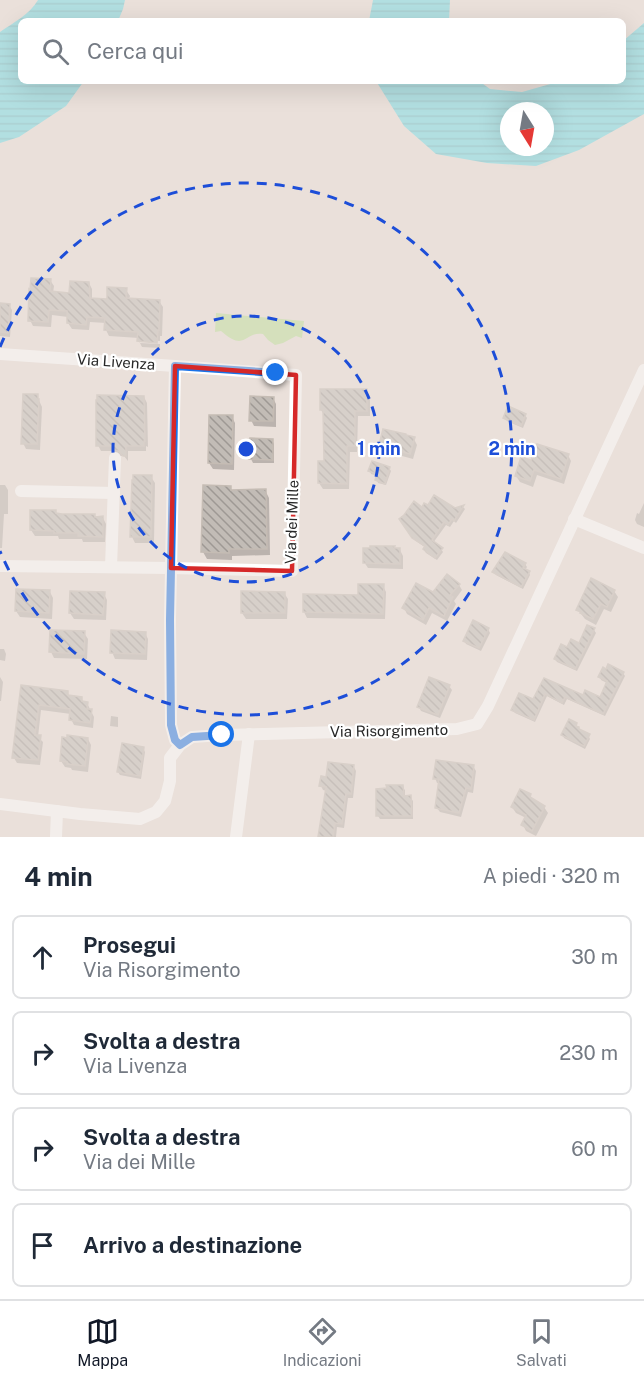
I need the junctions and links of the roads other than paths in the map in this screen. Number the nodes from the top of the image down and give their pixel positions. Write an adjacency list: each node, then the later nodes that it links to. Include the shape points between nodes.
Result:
1 (0, 354): 2 (street, Via Livenza)
2 (175, 366): 11 (street, Via Livenza); 11 (street, Via dei Mille, via 296,375 292,571)
3 (644, 370): 7 (street, Via Risorgimento)
4 (115, 458): 6 (street)
5 (21, 491): 6 (street)
6 (114, 493): 10 (street)
7 (574, 519): 8 (street); 12 (street, Via Risorgimento, via 477,724 457,729)
8 (644, 548)
9 (0, 566): 10 (street, Via dei Mille)
10 (111, 567): 11 (street, Via dei Mille)
11 (171, 568): 13 (street, Via Livenza, via 171,725)
12 (249, 734): 13 (street, Via Risorgimento, via 192,737); 17 (street)
13 (180, 745): 15 (street, via 170,758 168,792 156,812 140,819)
14 (0, 804): 15 (street)
15 (57, 811): 16 (street)
16 (56, 837)
17 (236, 837)

